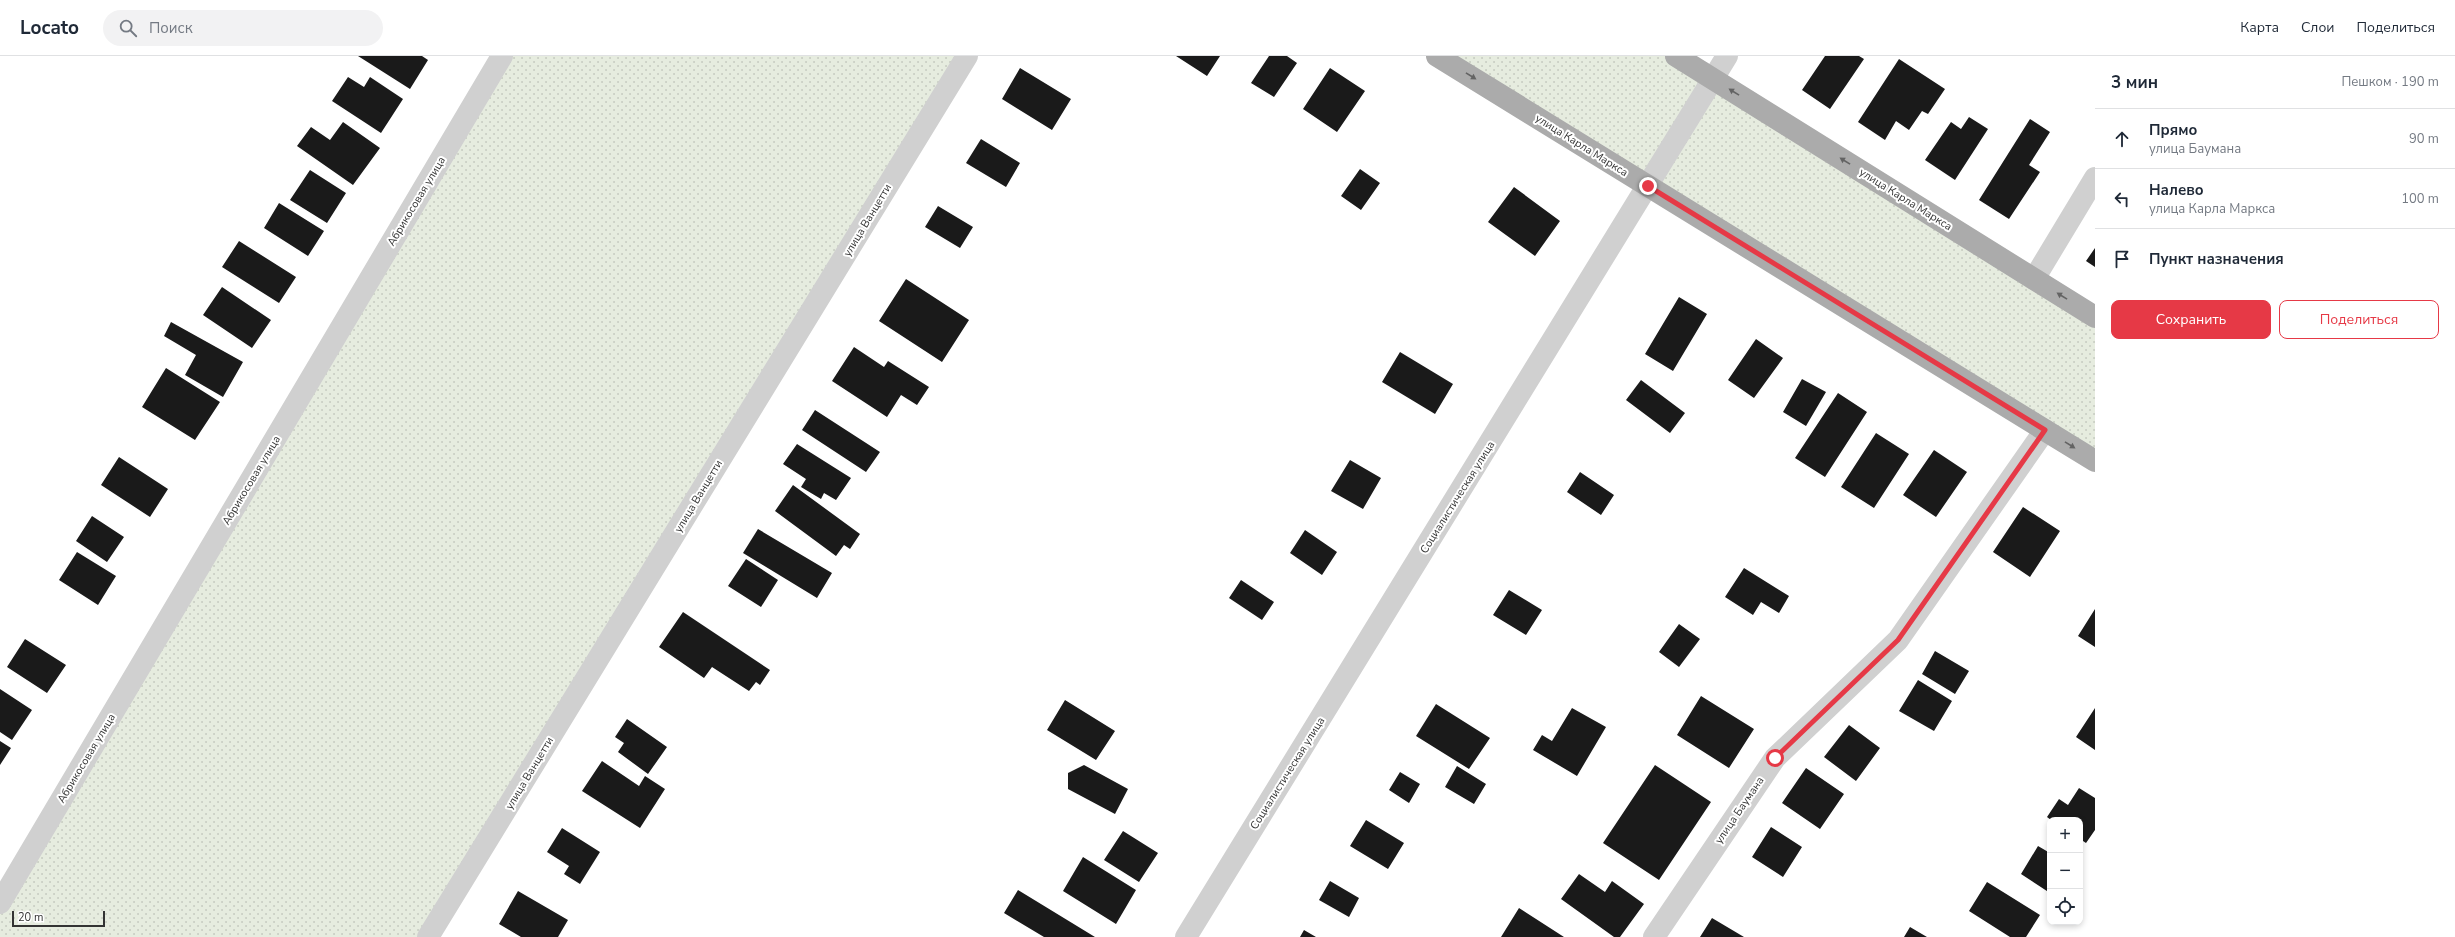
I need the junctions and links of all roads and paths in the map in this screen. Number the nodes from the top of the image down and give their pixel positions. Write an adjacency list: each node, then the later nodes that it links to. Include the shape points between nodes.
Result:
1 (502, 56): 13 (street, Абрикосовая улица)
2 (967, 56): 14 (street, улица Ванцетти)
3 (1437, 56): 8 (main road, улица Карла Маркса, one-way to 8)
4 (1676, 56): 6 (main road, улица Карла Маркса)
5 (1727, 56): 6 (street, Социалистическая улица)
6 (1713, 79): 8 (street, Социалистическая улица); 9 (main road, улица Карла Маркса, one-way to 6)
7 (2095, 178): 9 (street)
8 (1648, 186): 11 (main road, улица Карла Маркса); 15 (street, Социалистическая улица)
9 (2034, 279): 10 (main road, улица Карла Маркса, one-way to 9)
10 (2095, 317)
11 (2045, 430): 12 (main road, улица Карла Маркса, one-way to 12); 16 (street, улица Баумана, via 1898,640 1775,758)
12 (2095, 461)
13 (0, 903)
14 (428, 937)
15 (1186, 937)
16 (1654, 937)

